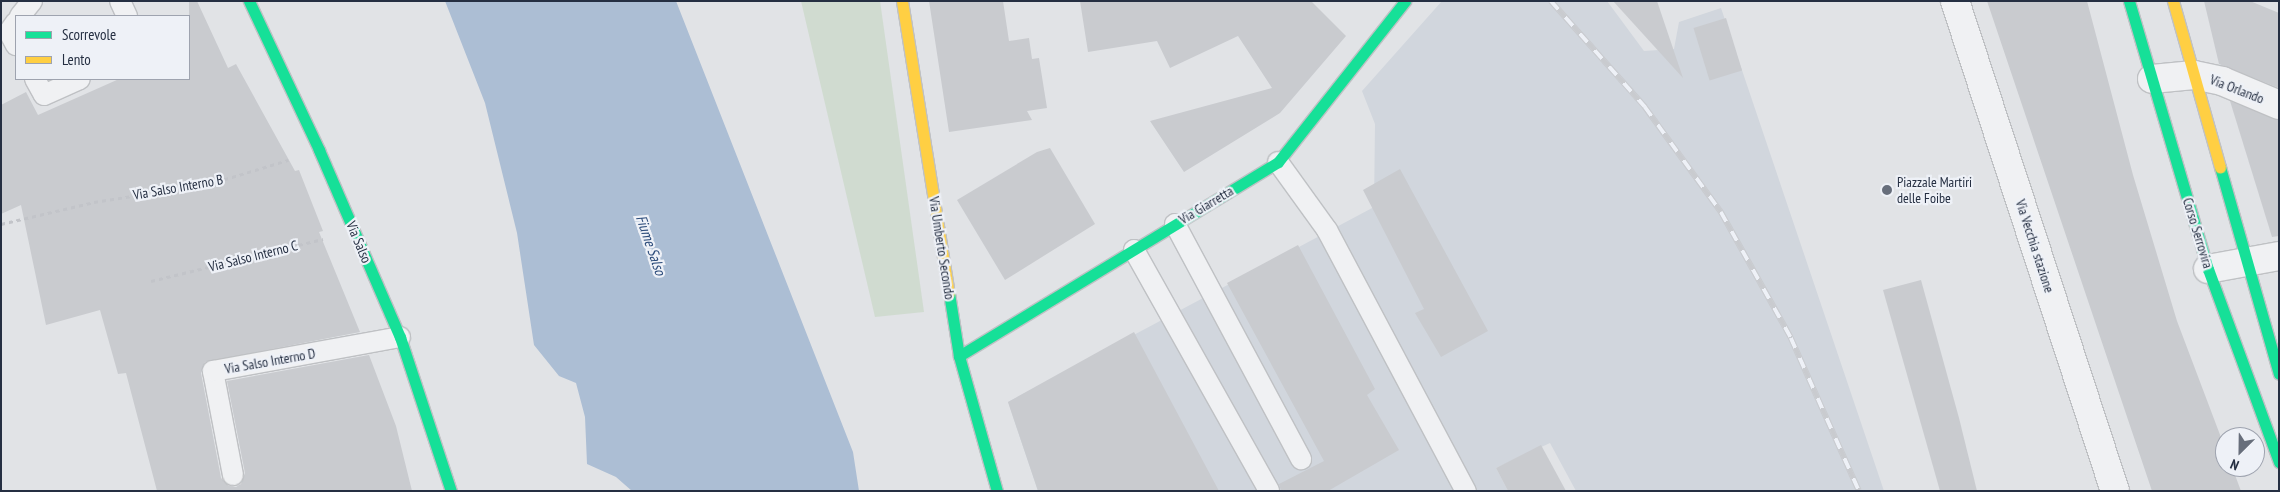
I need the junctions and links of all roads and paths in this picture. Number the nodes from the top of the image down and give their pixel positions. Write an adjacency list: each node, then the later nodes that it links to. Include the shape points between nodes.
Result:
1 (32, 1): 9 (lane)
2 (120, 1): 10 (lane)
3 (249, 1): 16 (main road, Via Salso)
4 (902, 1): 27 (main road, Via Umberto Secondo)
5 (1405, 1): 17 (main road, Via Giarretta)
6 (1955, 1): 37 (street, Via Vecchia stazione)
7 (2129, 1): 12 (main road, Corso Serrovira)
8 (2173, 1): 11 (main road)
9 (24, 15)
10 (127, 15)
11 (2194, 75): 12 (street, Via Orlando); 15 (street, Via Orlando, via 2222,81); 23 (main road)
12 (2152, 79): 24 (main road, Corso Serrovira)
13 (36, 80): 14 (lane, via 44,96)
14 (78, 80)
15 (2279, 106)
16 (319, 150): 18 (path, Via Salso Interno B, via 209,184 94,202); 20 (main road, Via Salso)
17 (1278, 162): 19 (main road, Via Giarretta); 36 (lane, via 1327,230)
18 (1, 224)
19 (1175, 224): 21 (main road, Via Giarretta); 30 (lane)
20 (354, 231): 25 (path, Via Salso Interno C); 26 (main road, Via Salso)
21 (1134, 250): 27 (main road, Via Giarretta); 35 (lane)
22 (2279, 256): 23 (street)
23 (2246, 260): 24 (street); 28 (main road)
24 (2208, 269): 29 (main road, Corso Serrovira)
25 (151, 281)
26 (400, 337): 32 (lane, Via Salso Interno D, via 213,371); 33 (main road, Via Salso)
27 (959, 356): 34 (main road, Via Umberto Secondo)
28 (2277, 365): 29 (street)
29 (2243, 368): 31 (main road, Corso Serrovira)
30 (1301, 459)
31 (2279, 462)
32 (233, 475)
33 (452, 491)
34 (996, 491)
35 (1269, 491)
36 (1466, 491)
37 (2114, 491)

